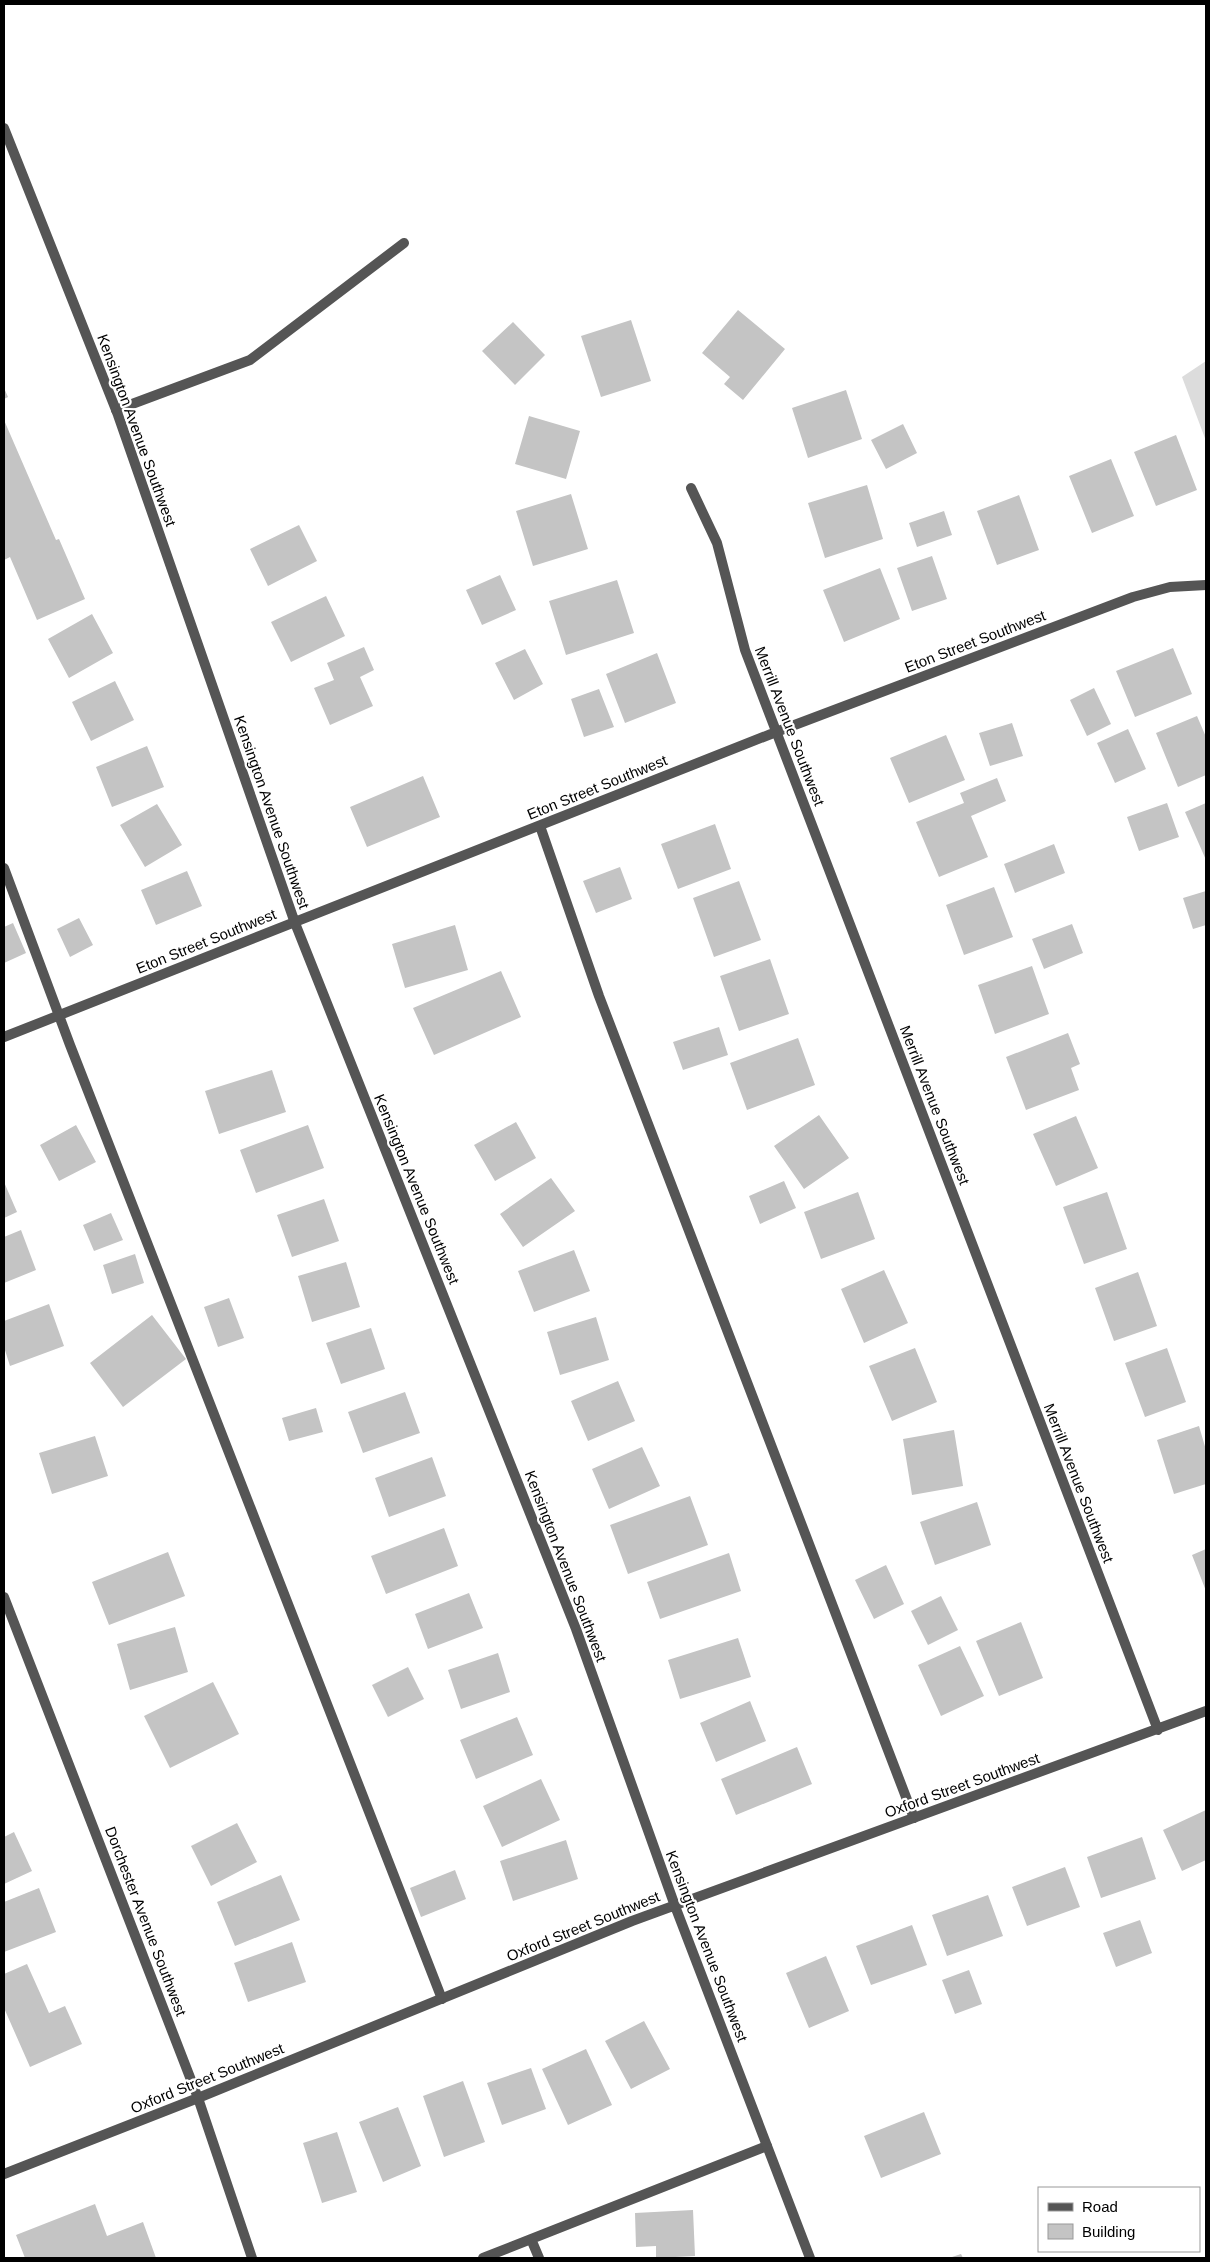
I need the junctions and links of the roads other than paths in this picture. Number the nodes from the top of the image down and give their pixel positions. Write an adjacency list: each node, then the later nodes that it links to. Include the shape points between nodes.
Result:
1 (4, 128): 3 (street, Kensington Avenue Southwest)
2 (404, 243): 3 (street, via 250,360)
3 (116, 410): 9 (street, Kensington Avenue Southwest)
4 (691, 488): 6 (street, Merrill Avenue Southwest, via 717,543 745,650)
5 (1206, 585): 6 (street, Eton Street Southwest, via 1170,587 1132,597)
6 (776, 732): 7 (street, Eton Street Southwest); 14 (street, Merrill Avenue Southwest)
7 (540, 826): 9 (street, Eton Street Southwest); 15 (street, via 599,996)
8 (4, 868): 10 (street)
9 (295, 922): 10 (street, Eton Street Southwest); 16 (street, Kensington Avenue Southwest, via 576,1629)
10 (60, 1015): 11 (street, Eton Street Southwest); 17 (street)
11 (4, 1037)
12 (4, 1597): 18 (street, Dorchester Avenue Southwest)
13 (1206, 1711): 14 (street, Oxford Street Southwest)
14 (1158, 1730): 15 (street, Oxford Street Southwest)
15 (914, 1818): 16 (street, Oxford Street Southwest)
16 (675, 1906): 17 (street, Oxford Street Southwest); 19 (street, Kensington Avenue Southwest)
17 (442, 1999): 18 (street, Oxford Street Southwest)
18 (198, 2098): 20 (street, Oxford Street Southwest); 22 (street, Dorchester Avenue Southwest)
19 (767, 2146): 21 (street); 25 (street, Kensington Avenue Southwest)
20 (4, 2174)
21 (532, 2239): 23 (street); 24 (street)
22 (252, 2258)
23 (483, 2258)
24 (539, 2258)
25 (810, 2258)

